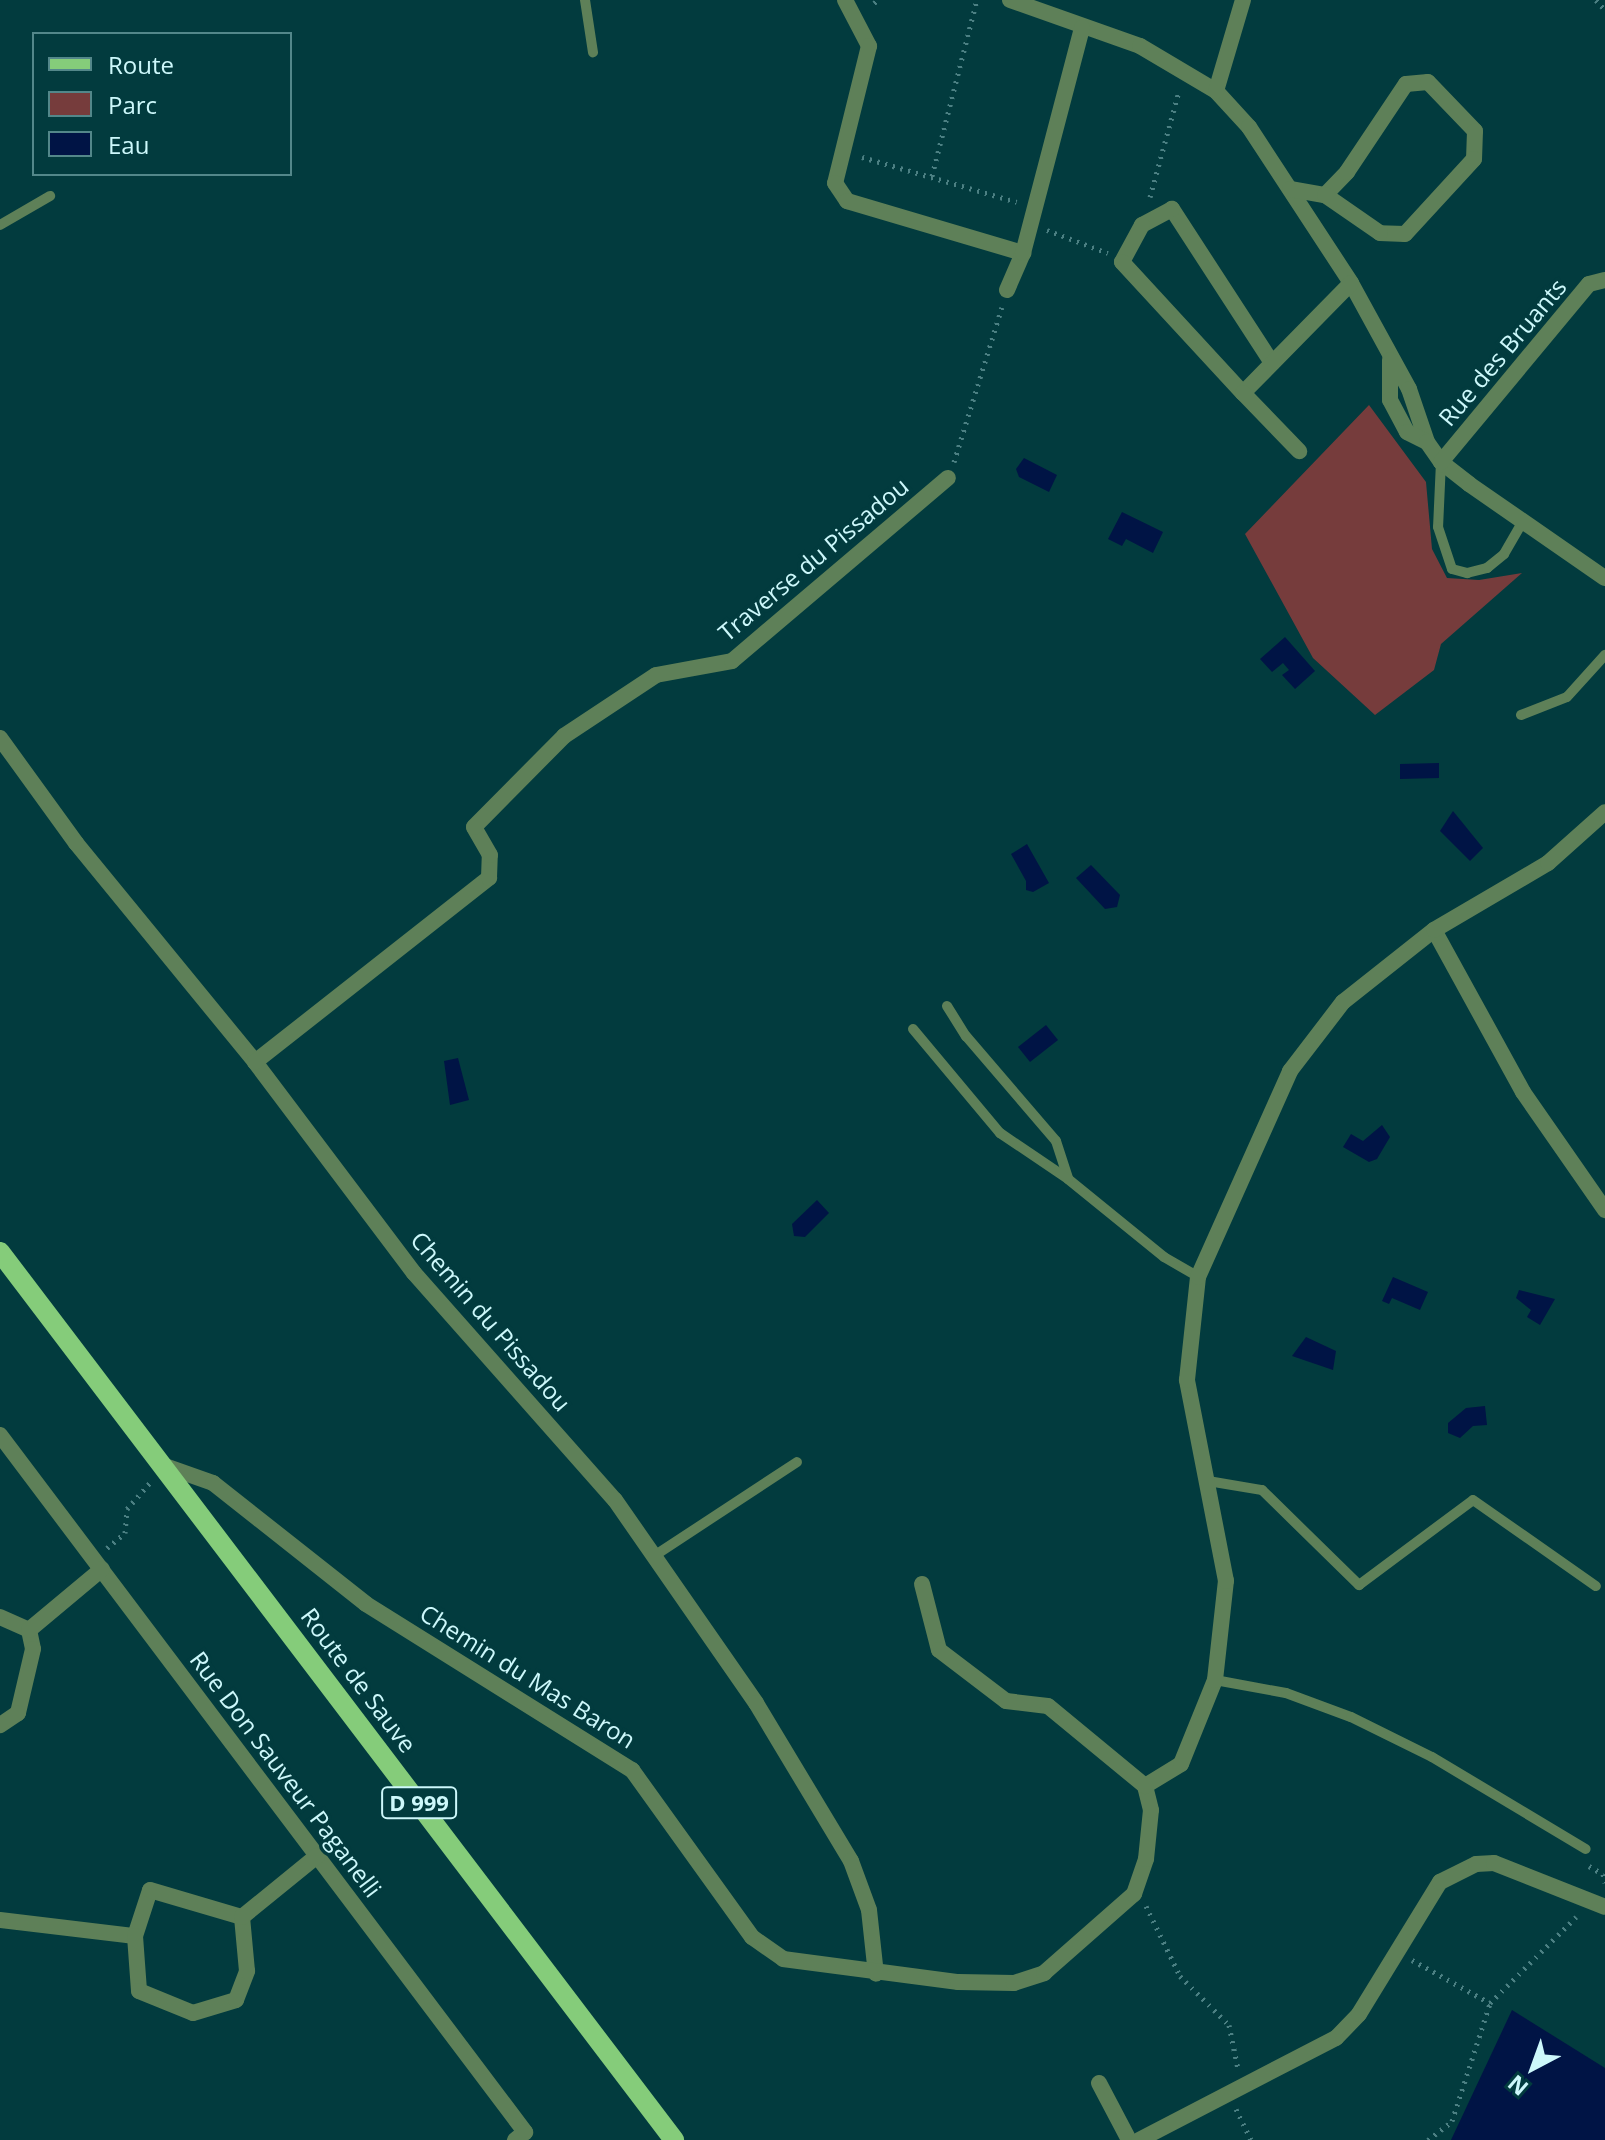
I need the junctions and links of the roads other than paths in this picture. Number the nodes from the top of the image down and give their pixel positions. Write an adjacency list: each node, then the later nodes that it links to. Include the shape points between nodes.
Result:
1 (585, 0): 6 (lane)
2 (845, 0): 12 (street, via 869,46 835,183 847,201)
3 (1010, 0): 5 (street)
4 (1243, 0): 7 (street)
5 (1082, 28): 7 (street, via 1140,46); 12 (street)
6 (593, 52)
7 (1216, 91): 8 (street, via 1249,127)
8 (1290, 189): 9 (street); 14 (street)
9 (1325, 195): 9 (street, via 1380,233 1405,234 1474,159 1475,131 1428,82 1406,84 1347,172)
10 (50, 196): 11 (lane)
11 (0, 225)
12 (1023, 253): 15 (street)
13 (1605, 280): 19 (street, Rue des Bruants, via 1589,284)
14 (1351, 283): 16 (street); 19 (street, via 1390,358 1390,400 1407,432 1427,442)
15 (1007, 290)
16 (1272, 363): 17 (street); 17 (street, via 1172,209 1142,225 1122,262)
17 (1243, 393): 18 (street)
18 (1299, 451)
19 (1441, 462): 21 (street); 21 (lane, via 1438,527 1452,569 1467,573 1487,568 1504,554)
20 (948, 478): 30 (street, Traverse du Pissadou, via 732,661 656,675 564,736 474,827 490,855 489,878)
21 (1523, 521): 22 (street)
22 (1605, 578)
23 (1605, 655): 24 (lane, via 1567,697)
24 (1521, 715)
25 (0, 738): 30 (street, Chemin du Pissadou, via 76,843)
26 (1605, 812): 27 (street, via 1548,863)
27 (1434, 930): 32 (street, via 1523,1092); 34 (street, via 1343,1002 1290,1071)
28 (947, 1006): 31 (lane, via 966,1036 1056,1141)
29 (913, 1029): 31 (lane, via 1000,1133)
30 (255, 1062): 39 (street, Chemin du Pissadou, via 414,1273 615,1500)
31 (1068, 1179): 34 (lane, via 1164,1257)
32 (1605, 1210)
33 (0, 1252): 37 (main road, Route de Sauve / D 999)
34 (1198, 1277): 38 (street, via 1187,1380)
35 (0, 1435): 40 (street, Rue Don Sauveur Paganelli)
36 (797, 1462): 39 (lane)
37 (165, 1466): 54 (street, Chemin du Mas Baron, via 213,1483 366,1604 632,1770 752,1937 783,1959); 57 (main road, Route de Sauve / D 999)
38 (1208, 1481): 42 (lane, via 1262,1490 1359,1585 1473,1500); 45 (street, via 1226,1581)
39 (654, 1556): 54 (street, Chemin du Pissadou, via 756,1703 851,1861 869,1910)
40 (98, 1564): 44 (street); 49 (street, Rue Don Sauveur Paganelli)
41 (922, 1584): 47 (street, via 939,1650 1006,1701 1048,1706)
42 (1596, 1586)
43 (0, 1617): 44 (street)
44 (29, 1630): 46 (street, via 33,1649 18,1713)
45 (1215, 1680): 47 (street, via 1181,1764); 48 (lane, via 1286,1693 1351,1717 1432,1757)
46 (0, 1725)
47 (1145, 1786): 54 (street, Chemin du Mas Baron, via 1150,1822 1134,1894 1044,1973 1014,1983)
48 (1586, 1849)
49 (317, 1856): 51 (street); 56 (street, Rue Don Sauveur Paganelli, via 525,2132)
50 (1605, 1907): 59 (street, via 1494,1863 1476,1864 1440,1882 1359,2014 1336,2038)
51 (242, 1917): 53 (street, via 150,1890); 53 (street, via 247,1971 236,2000 193,2013 139,1991)
52 (0, 1920): 53 (street)
53 (135, 1936)
54 (876, 1974)
55 (1099, 2083): 58 (street)
56 (515, 2140)
57 (674, 2140)
58 (1129, 2140)
59 (1139, 2140)

